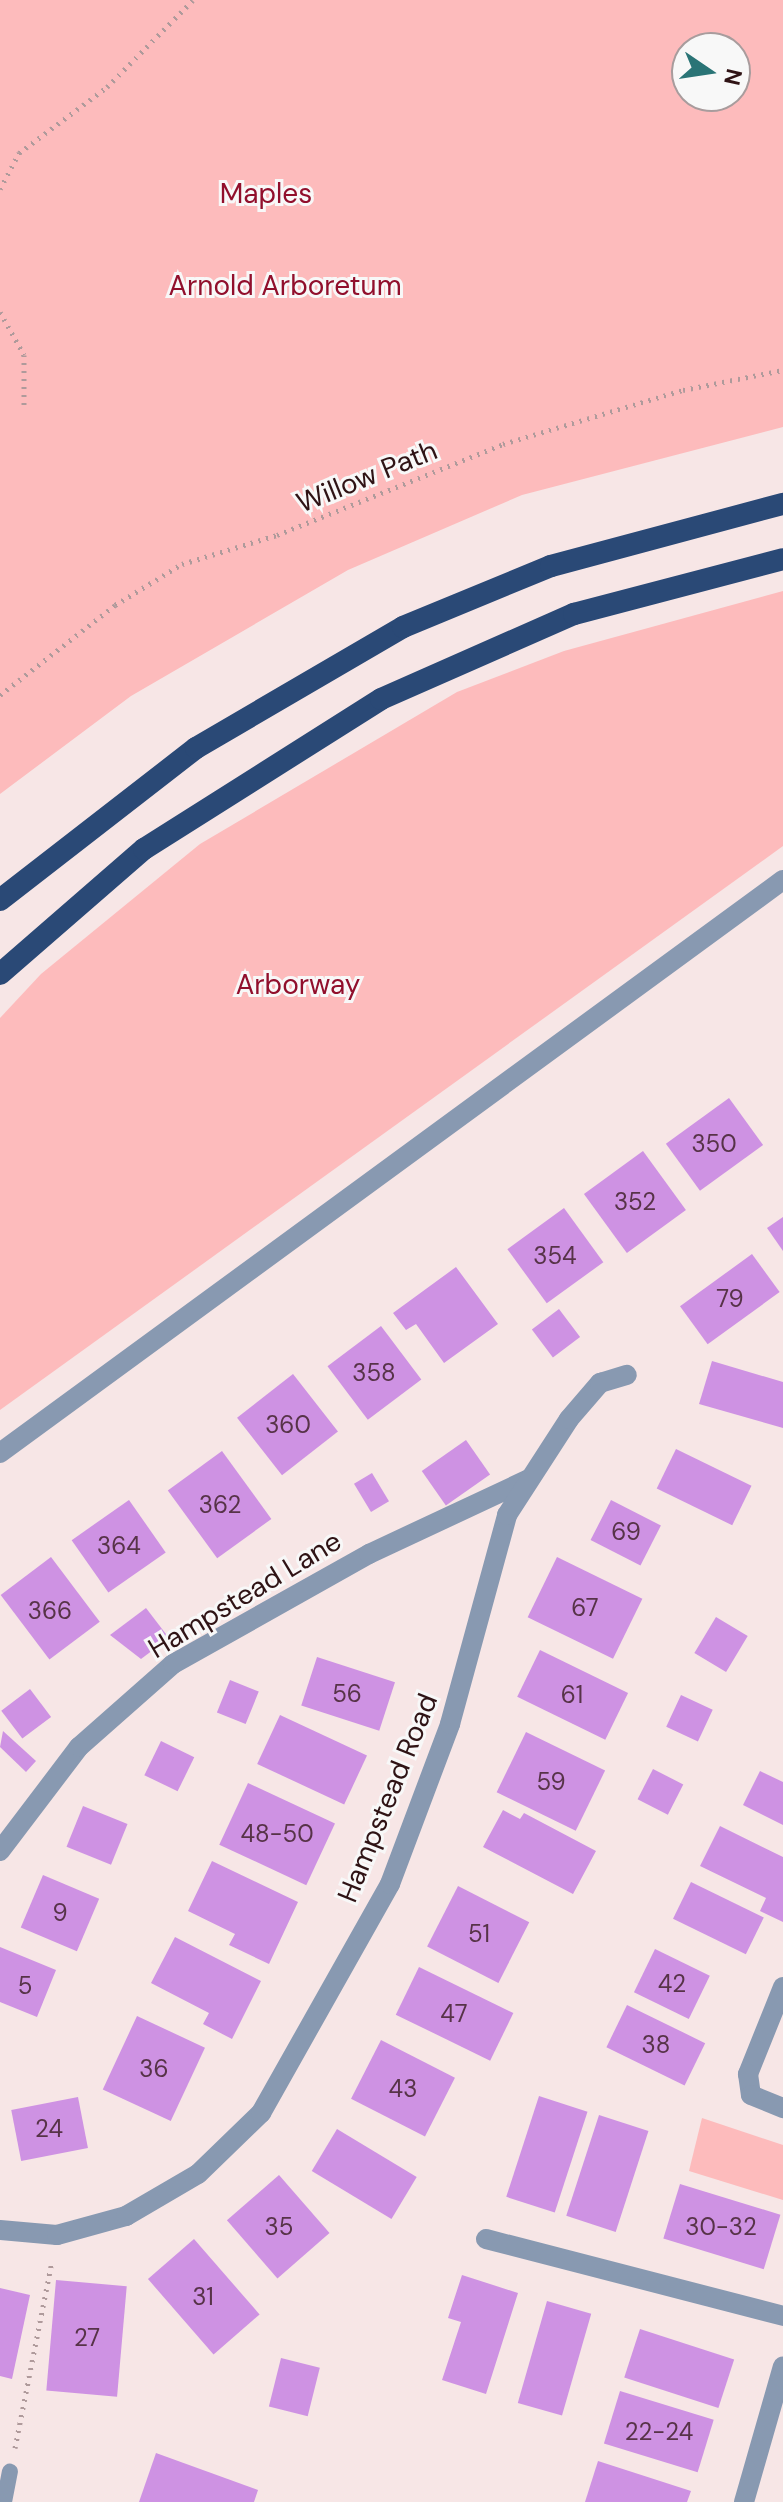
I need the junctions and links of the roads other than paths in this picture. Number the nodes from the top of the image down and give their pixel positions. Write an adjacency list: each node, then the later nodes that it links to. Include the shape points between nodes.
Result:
1 (783, 504): 4 (highway, via 551,566 403,627 185,755)
2 (783, 559): 5 (highway, via 574,614 381,699 144,849)
3 (783, 880): 7 (street)
4 (0, 900)
5 (0, 974)
6 (627, 1375): 8 (street, Hampstead Road, via 600,1383)
7 (0, 1453)
8 (529, 1479): 9 (street, Hampstead Lane, via 369,1554 173,1664 79,1747); 12 (street, Hampstead Road, via 507,1515 450,1724 390,1884 261,2113 198,2174 126,2216 57,2235)
9 (0, 1851)
10 (783, 1987): 11 (street, via 748,2074 751,2095)
11 (783, 2108)
12 (0, 2230)
13 (486, 2239): 14 (street)
14 (783, 2316)
15 (783, 2366): 18 (street)
16 (10, 2472): 17 (lane)
17 (4, 2502)
18 (744, 2502)

